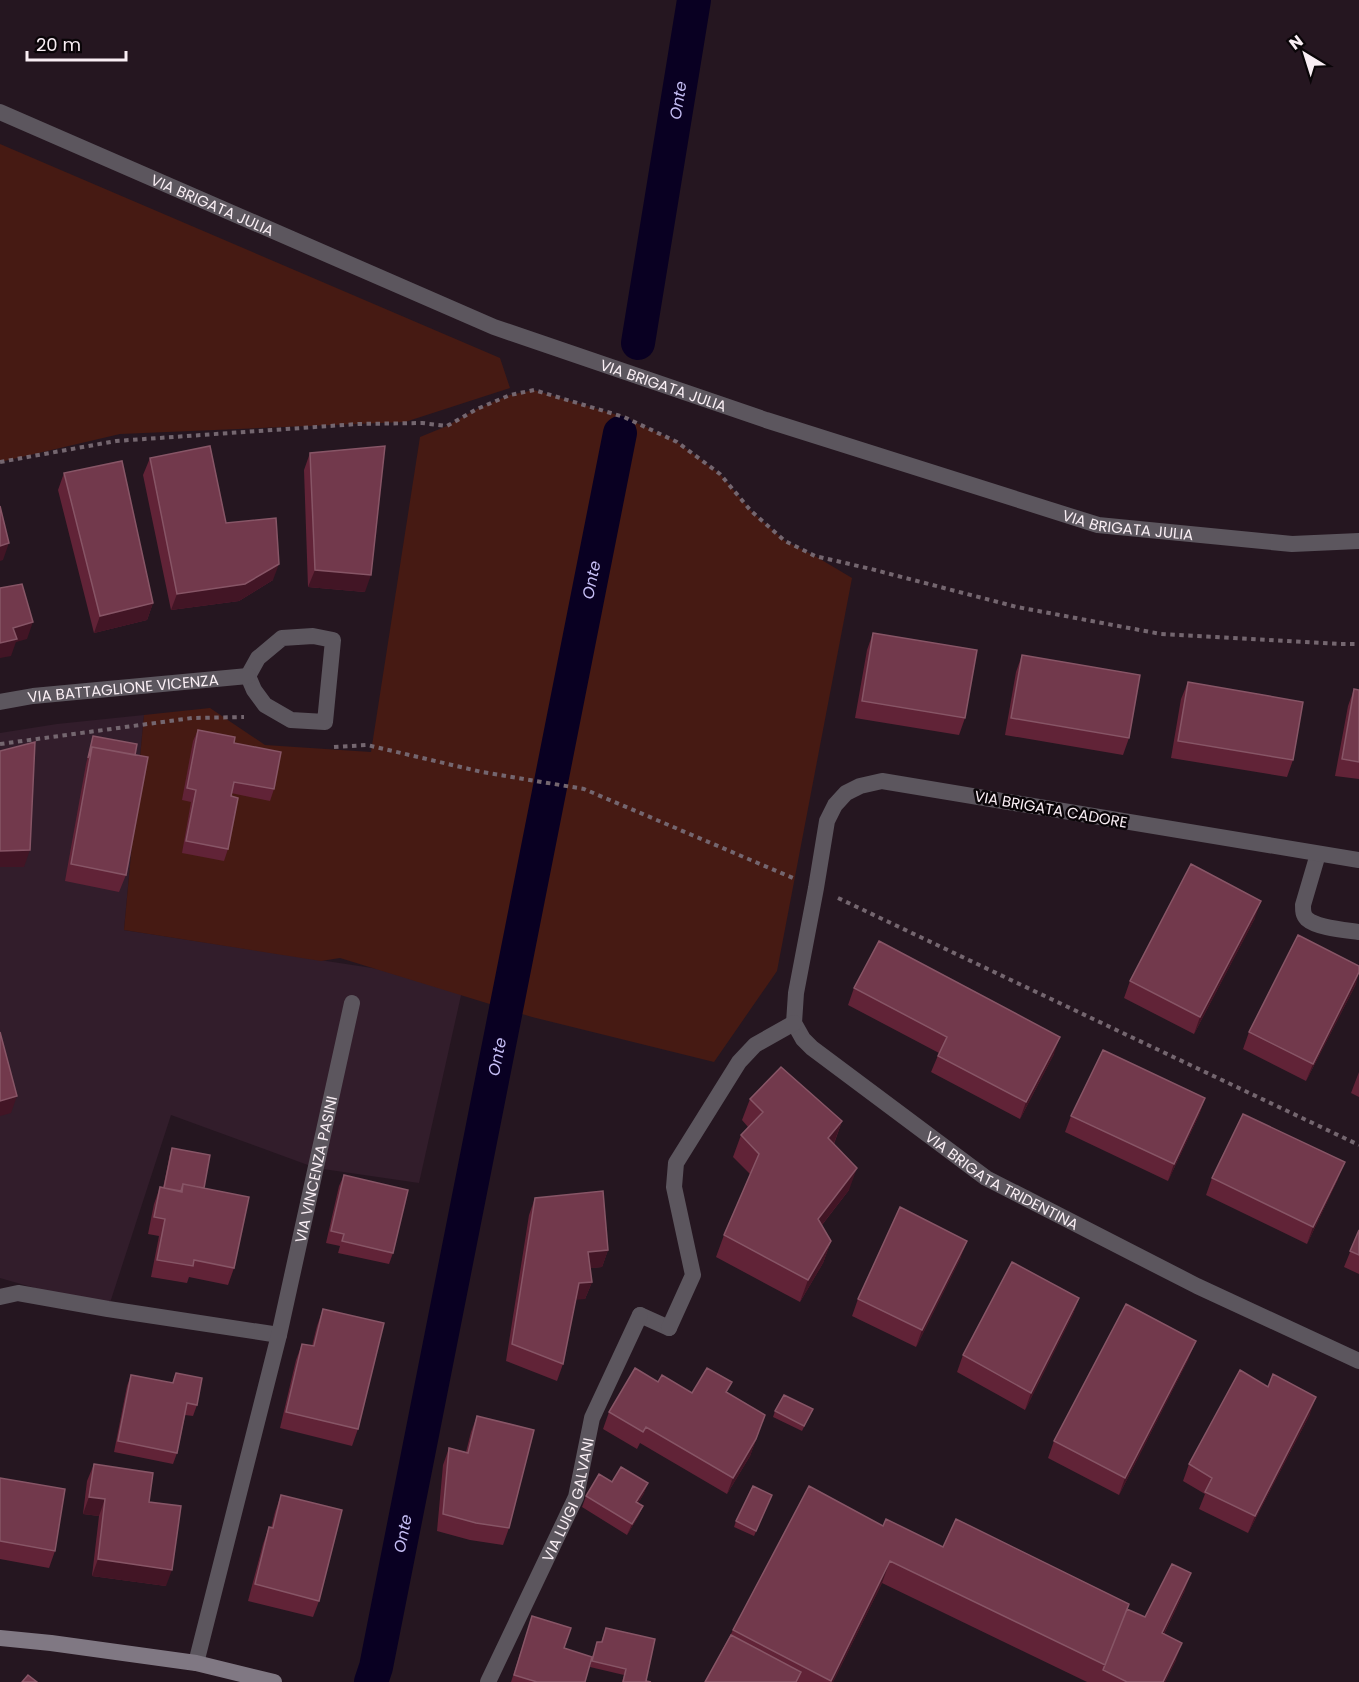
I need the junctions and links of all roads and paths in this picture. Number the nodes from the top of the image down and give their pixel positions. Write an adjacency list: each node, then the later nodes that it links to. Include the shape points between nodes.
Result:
1 (0, 112): 3 (street, VIA BRIGATA JULIA, via 494,327 788,427 1098,525 1292,544)
2 (0, 462): 4 (path, via 116,441 358,423 447,426 510,395 534,390 624,417 677,442 720,474 751,511 785,541 815,556 1017,607 1161,634)
3 (1359, 541)
4 (1359, 644)
5 (248, 676): 5 (street, via 265,705 291,720 325,722 333,640 313,636 282,638 258,658); 6 (street, VIA BATTAGLIONE VICENZA)
6 (0, 702)
7 (253, 723): 8 (path, via 245,717 192,718)
8 (0, 744)
9 (326, 747): 12 (path, via 367,745 482,772 584,789)
10 (1318, 854): 11 (street, VIA BRIGATA CADORE); 12 (street, VIA BRIGATA CADORE, via 882,781 846,793 835,805 827,821); 13 (street, via 1303,914 1315,924)
11 (1359, 860)
12 (816, 888): 15 (street); 16 (path)
13 (1359, 932)
14 (352, 1004): 18 (street, VIA VINCENZA PASINI)
15 (794, 1023): 19 (street, VIA BRIGATA TRIDENTINA, via 813,1048 986,1178 1197,1286); 23 (street, VIA LUIGI GALVANI, via 755,1045 739,1062 676,1163 674,1187 693,1275 669,1328 640,1315 591,1418 576,1497)
16 (1359, 1145)
17 (0, 1298): 18 (street, via 18,1293)
18 (279, 1335): 21 (street, VIA VINCENZA PASINI)
19 (1359, 1361)
20 (0, 1638): 21 (main road)
21 (196, 1663): 22 (main road)
22 (274, 1682)
23 (488, 1682)

